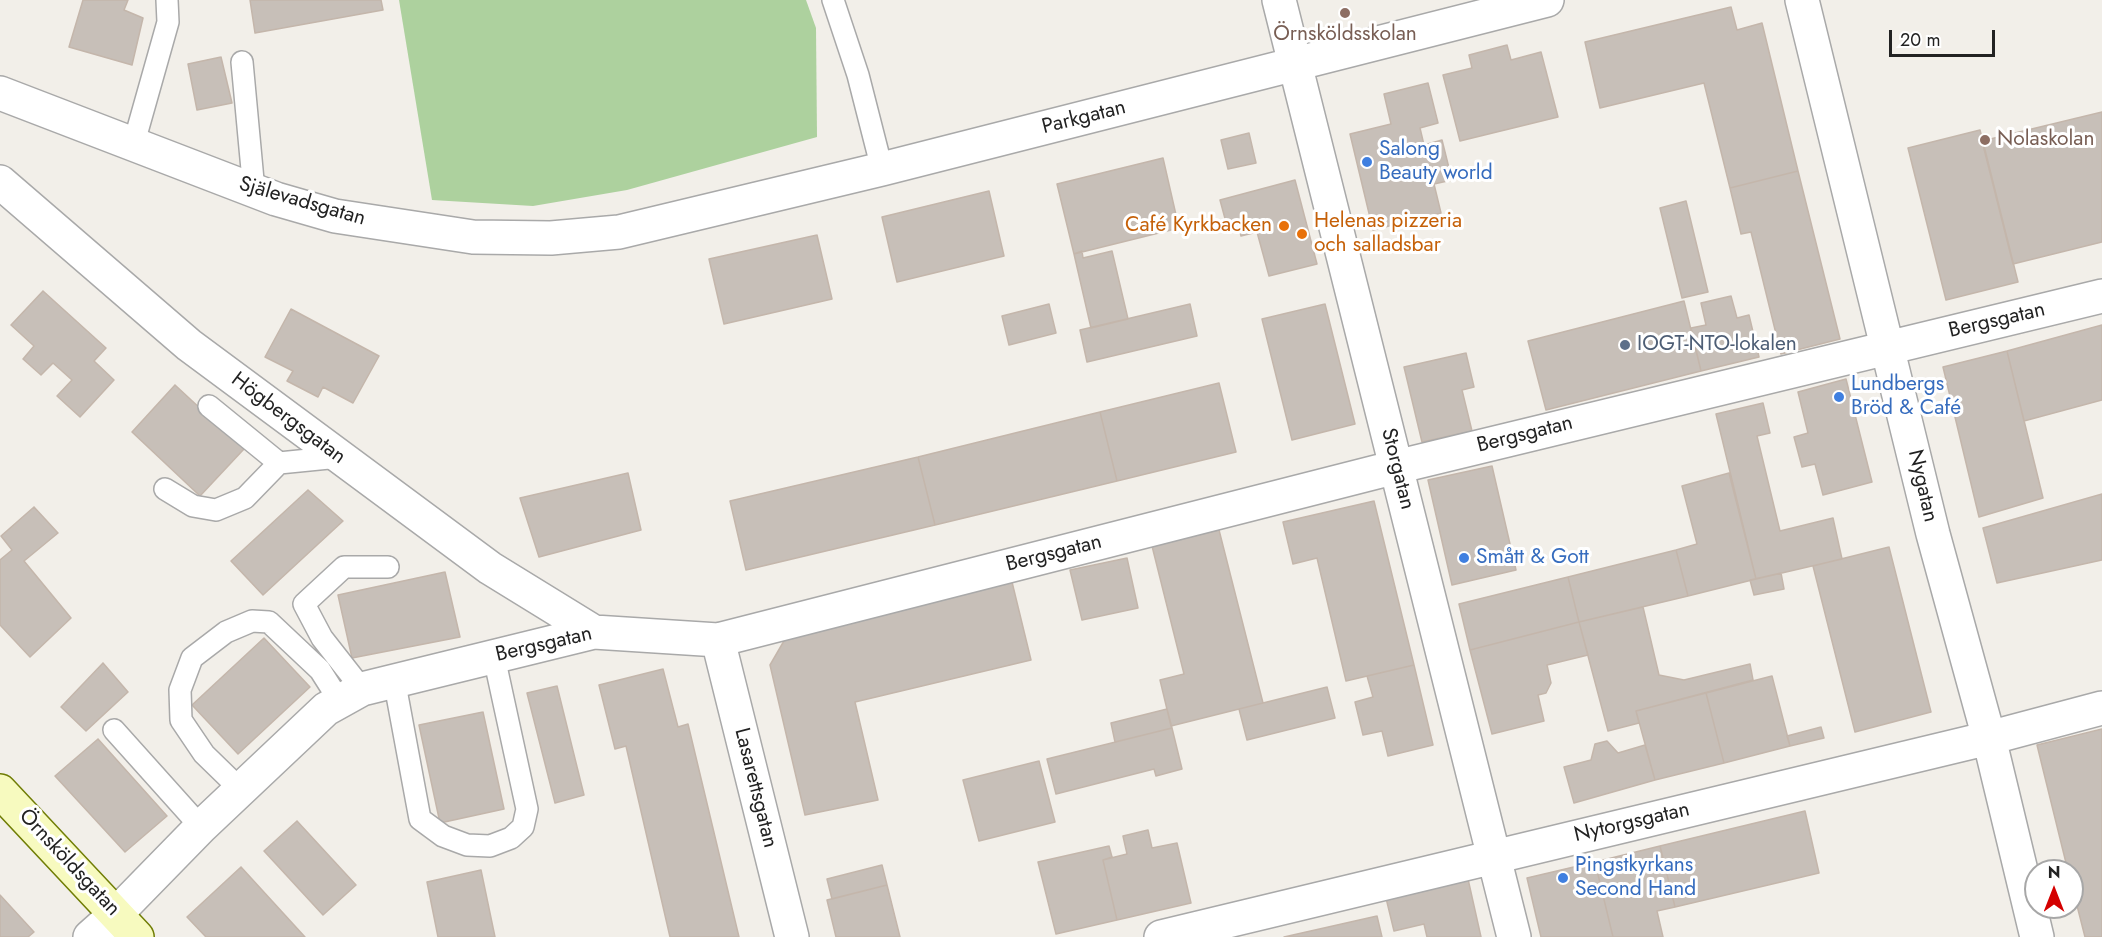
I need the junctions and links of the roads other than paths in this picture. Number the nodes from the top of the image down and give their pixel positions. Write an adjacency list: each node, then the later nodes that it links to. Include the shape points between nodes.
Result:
1 (167, 0): 9 (lane, via 168,22)
2 (833, 0): 10 (lane, via 858,75)
3 (1279, 0): 7 (street, Storgatan)
4 (1547, 0): 7 (street, Parkgatan)
5 (1802, 0): 15 (street, Nygatan)
6 (242, 62): 12 (lane)
7 (1296, 64): 10 (street, Parkgatan); 19 (street, Storgatan)
8 (0, 93): 9 (street, Själevadsgatan)
9 (133, 146): 12 (street, Själevadsgatan)
10 (882, 169): 13 (street, Parkgatan)
11 (0, 182): 17 (street, Högbergsgatan, via 189,345)
12 (254, 191): 13 (street, Själevadsgatan, via 335,216 473,237 551,238)
13 (619, 232)
14 (2102, 296): 15 (street, Bergsgatan)
15 (1889, 347): 19 (street, Bergsgatan); 29 (street, Nygatan)
16 (209, 406): 18 (lane)
17 (339, 457): 18 (lane); 22 (street, Högbergsgatan, via 490,568)
18 (279, 463): 20 (lane, via 245,498 216,510 193,506)
19 (1396, 467): 23 (street, Bergsgatan); 33 (street, Storgatan)
20 (165, 489)
21 (388, 567): 26 (lane, via 344,567 304,604)
22 (594, 632): 23 (street, Bergsgatan); 24 (street, Bergsgatan)
23 (718, 640): 36 (street, Lasarettsgatan)
24 (494, 657): 25 (street, Bergsgatan); 25 (lane, via 527,809 523,827 511,838 490,846 467,845 443,836 420,819)
25 (394, 679): 26 (street, Bergsgatan)
26 (350, 695): 30 (street, Bergsgatan); 30 (lane, via 269,622 252,621 226,632 192,658 180,690 181,720 204,754)
27 (2102, 708): 29 (street, Nytorgsgatan)
28 (114, 730): 32 (lane)
29 (1989, 738): 33 (street, Nytorgsgatan); 39 (street, Nygatan)
30 (240, 789): 32 (street, Bergsgatan)
31 (0, 791): 34 (street, Örnsköldsgatan)
32 (201, 827): 34 (street, Bergsgatan)
33 (1494, 855): 37 (street, Nytorgsgatan); 38 (street, Storgatan)
34 (127, 925): 35 (street, Bergsgatan)
35 (90, 937)
36 (792, 937)
37 (1161, 937)
38 (1514, 937)
39 (2037, 937)

